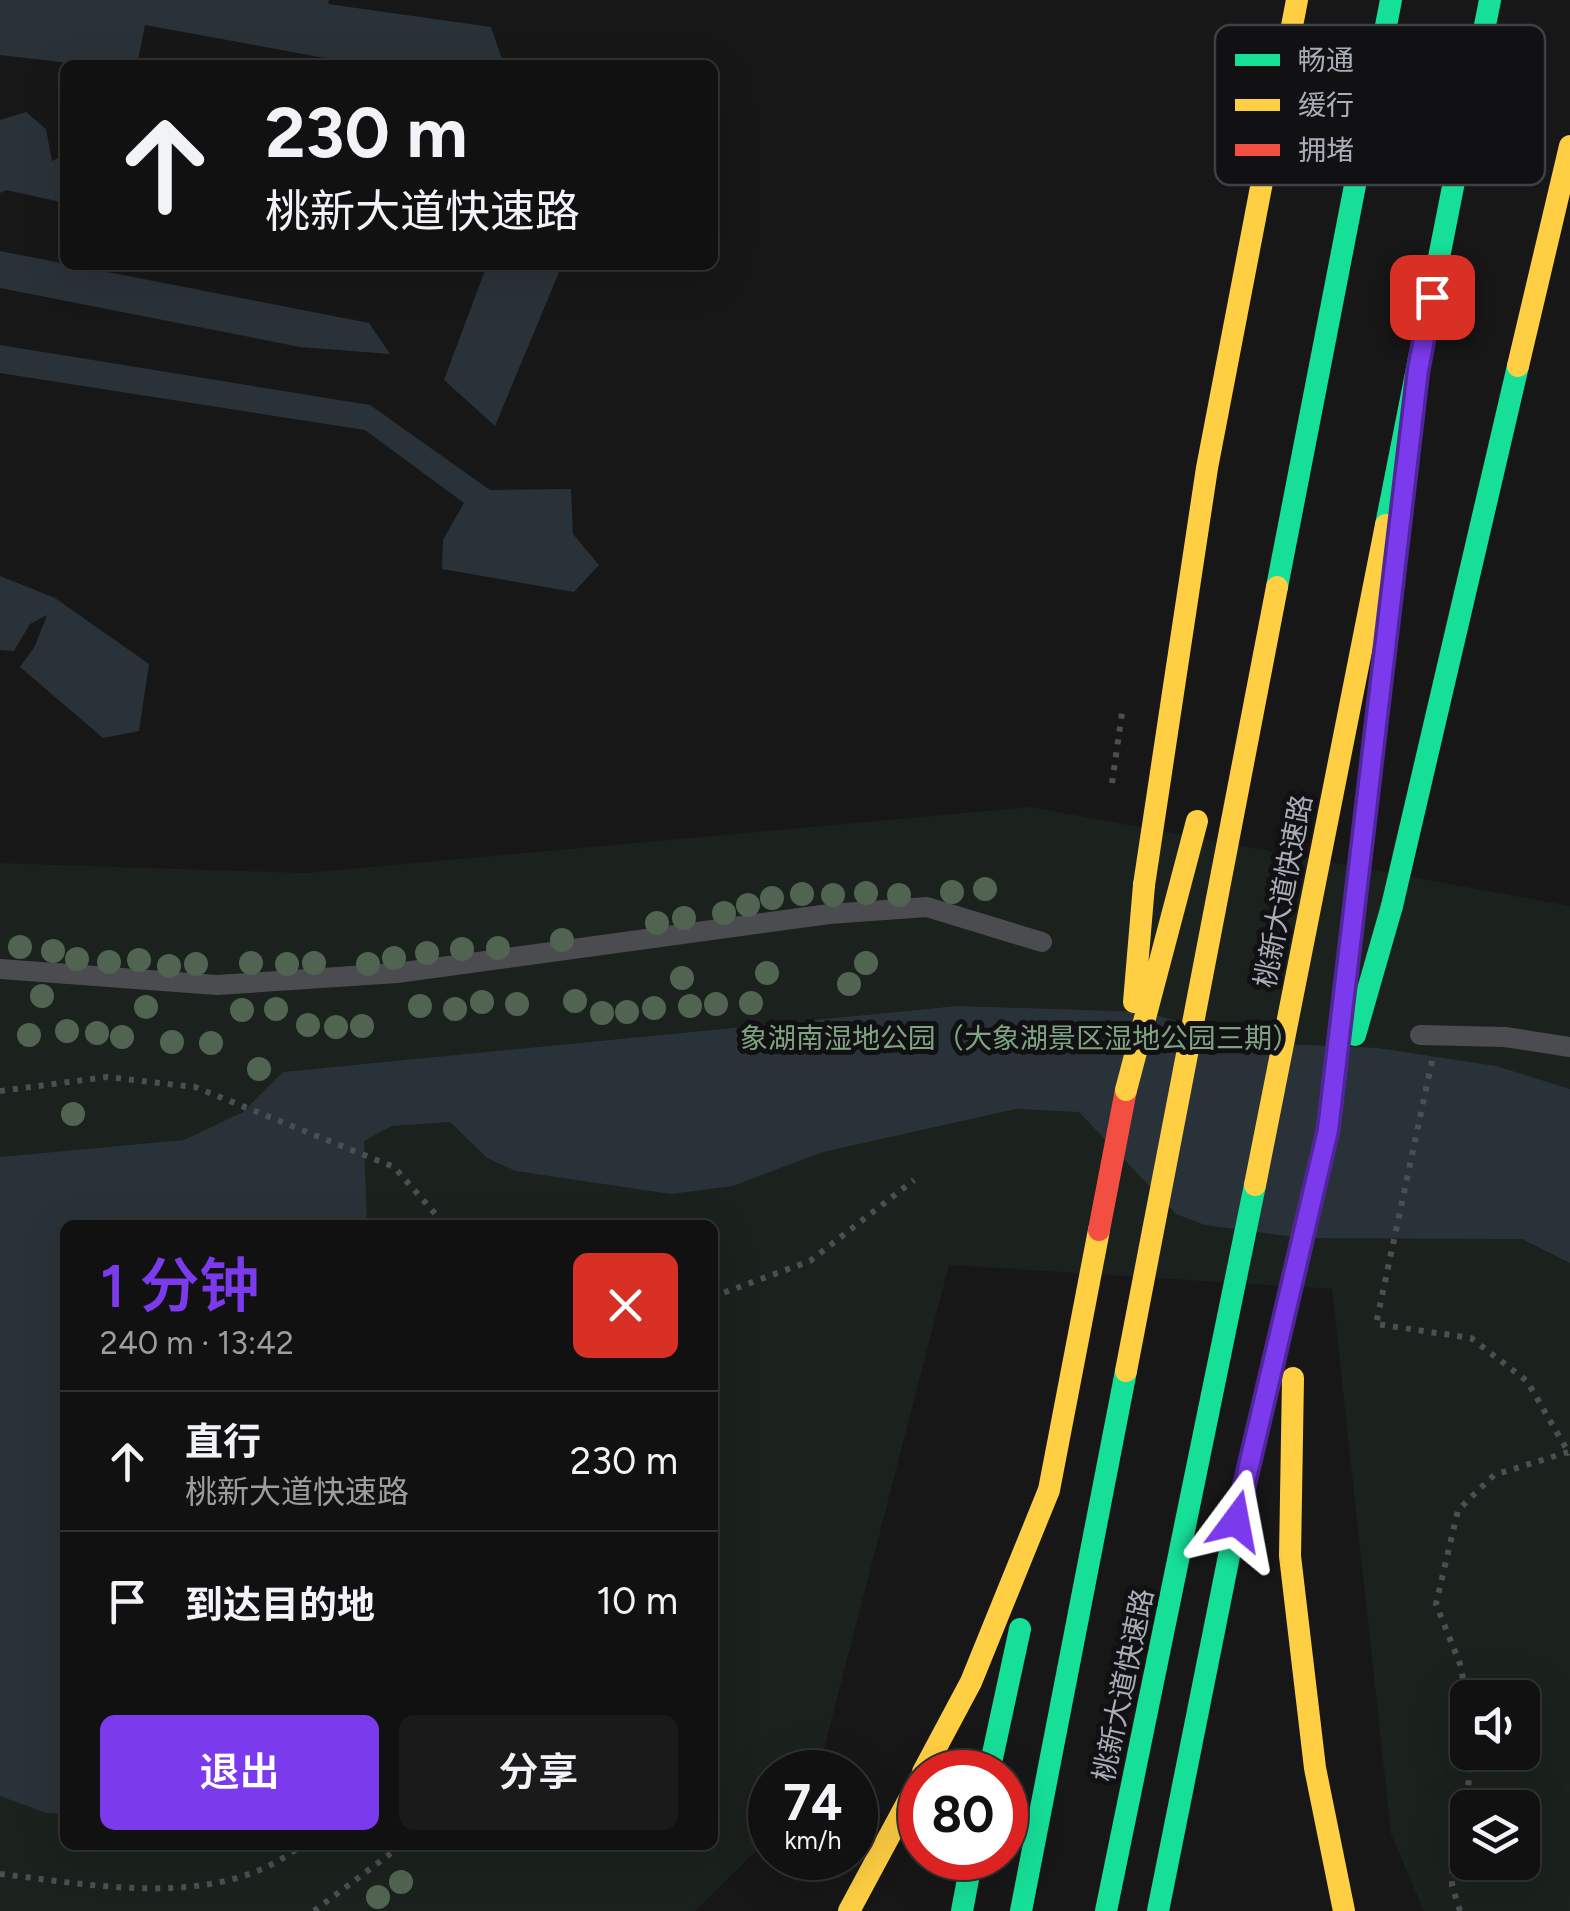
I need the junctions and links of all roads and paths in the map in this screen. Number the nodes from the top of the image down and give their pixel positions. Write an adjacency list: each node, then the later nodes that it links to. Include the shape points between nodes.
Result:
1 (1297, 0): 4 (main road, bridge)
2 (1390, 0): 5 (main road, 桃新大道快速路, bridge)
3 (1490, 0): 6 (main road, 桃新大道快速路, bridge)
4 (1292, 25)
5 (1385, 25)
6 (1485, 25)
7 (1570, 146): 23 (main road, bridge, via 1392,906)
8 (1261, 185): 21 (main road, bridge, via 1207,468 1144,885)
9 (1354, 185): 11 (main road, 桃新大道快速路, bridge)
10 (1454, 185): 12 (main road, 桃新大道快速路, bridge)
11 (1322, 349): 14 (main road, bridge); 42 (main road, 桃新大道快速路, bridge)
12 (1418, 370): 13 (main road, bridge); 43 (main road, 桃新大道快速路, bridge)
13 (1383, 662)
14 (1236, 672)
15 (1372, 760): 23 (main road, bridge)
16 (1201, 805): 21 (main road, bridge)
17 (1042, 942): 18 (lane, via 927,907 379,974 218,985)
18 (0, 968)
19 (1428, 1036): 20 (lane); 28 (path, via 1376,1324 1471,1338 1527,1381)
20 (1570, 1047)
21 (1126, 1090): 29 (main road)
22 (0, 1091): 25 (path, via 107,1076 196,1087 394,1167)
23 (1328, 1130): 26 (main road)
24 (914, 1180): 27 (path, via 810,1261)
25 (441, 1220)
26 (1295, 1267): 44 (main road); 45 (main road, via 1290,1556 1315,1768)
27 (718, 1295)
28 (1569, 1453): 30 (path, via 1494,1475 1458,1510 1436,1604)
29 (1050, 1490): 31 (main road, via 972,1682); 32 (main road)
30 (1463, 1680)
31 (936, 1750)
32 (994, 1750)
33 (1470, 1770): 46 (path, via 1467,1802 1452,1839 1452,1886)
34 (898, 1820): 40 (main road)
35 (296, 1850): 37 (path, via 226,1882 125,1889)
36 (395, 1850): 39 (path)
37 (0, 1874)
38 (968, 1880): 41 (main road)
39 (314, 1911)
40 (849, 1911)
41 (962, 1911)
42 (1021, 1911)
43 (1106, 1911)
44 (1158, 1911)
45 (1344, 1911)
46 (1460, 1911)

